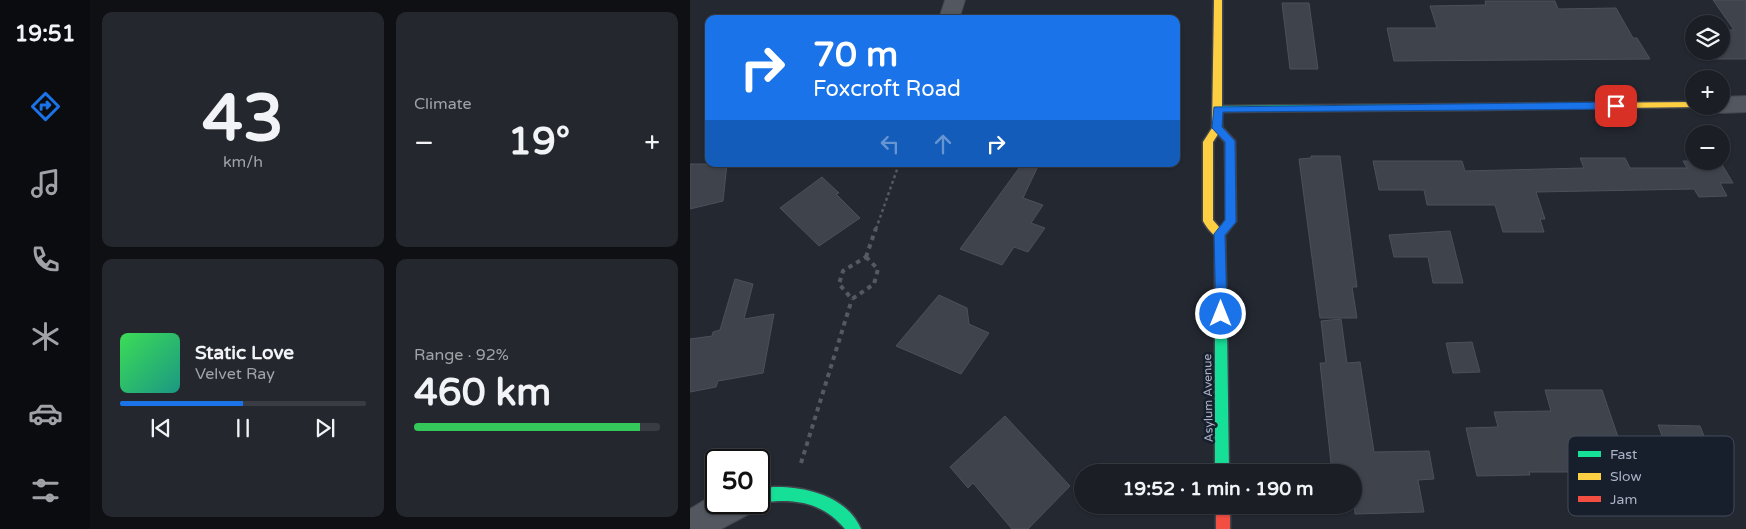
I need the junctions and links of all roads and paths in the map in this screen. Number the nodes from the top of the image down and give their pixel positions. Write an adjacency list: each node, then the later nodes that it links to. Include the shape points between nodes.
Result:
1 (955, 0): 3 (street)
2 (1218, 0): 7 (main road)
3 (950, 15)
4 (1746, 104): 6 (street)
5 (1685, 105): 7 (main road)
6 (1730, 105)
7 (1218, 109): 8 (main road)
8 (1217, 128): 10 (main road, via 1208,142 1208,221); 10 (main road, Asylum Avenue, via 1230,141 1231,222)
9 (898, 167): 11 (path)
10 (1220, 234): 13 (main road, Asylum Avenue)
11 (866, 257): 12 (path, via 878,269 874,284); 12 (path, via 843,271 839,284)
12 (852, 299): 14 (path)
13 (1222, 464)
14 (792, 492): 15 (main road); 19 (main road, via 825,501 838,510)
15 (770, 495)
16 (712, 514): 18 (street)
17 (1223, 514): 20 (main road)
18 (690, 529)
19 (854, 529)
20 (1223, 529)

